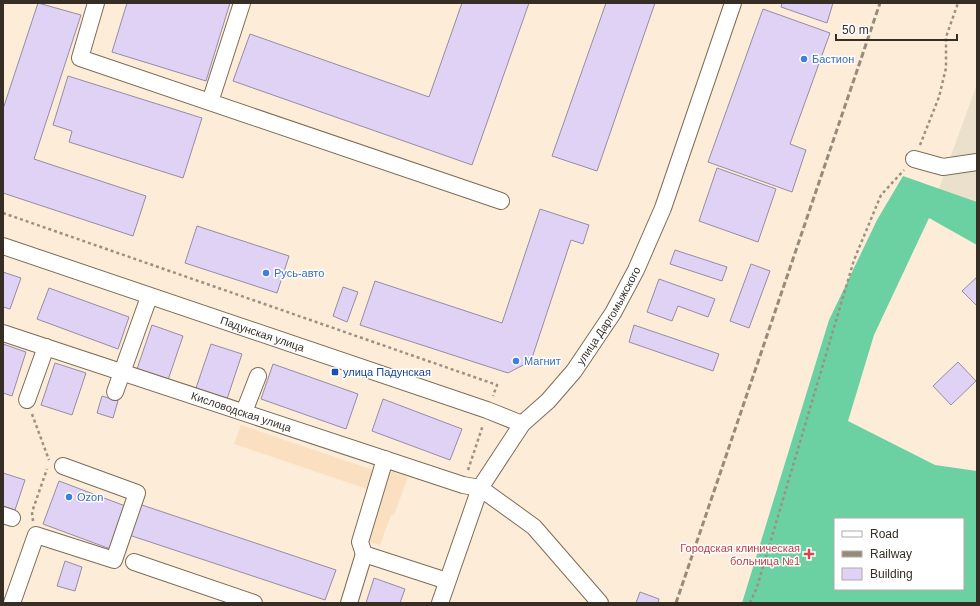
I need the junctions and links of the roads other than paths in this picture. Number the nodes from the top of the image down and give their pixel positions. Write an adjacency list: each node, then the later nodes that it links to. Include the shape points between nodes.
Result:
1 (96, 3): 4 (street, via 80,58)
2 (242, 3): 4 (street)
3 (733, 3): 17 (street, улица Даргомыжского, via 663,208 636,270 613,313 574,371)
4 (210, 102): 7 (street)
5 (914, 159): 6 (street, via 943,167)
6 (977, 162)
7 (501, 201)
8 (3, 246): 9 (street, Падунская улица)
9 (149, 297): 12 (street); 17 (street, Падунская улица)
10 (3, 333): 11 (street, Кисловодская улица)
11 (46, 347): 12 (street, Кисловодская улица); 15 (street)
12 (122, 372): 14 (street); 16 (street, Кисловодская улица)
13 (258, 376): 16 (street)
14 (115, 392)
15 (27, 400)
16 (244, 412): 18 (street, Кисловодская улица)
17 (522, 424): 20 (street, улица Даргомыжского)
18 (385, 459): 20 (street, Кисловодская улица, via 463,485); 21 (street, via 360,542)
19 (63, 466): 24 (street, via 137,492 114,560 36,535)
20 (480, 488): 23 (street, улица Даргомыжского); 28 (street, via 534,527)
21 (364, 554): 23 (street); 26 (street)
22 (134, 562): 25 (street)
23 (447, 582): 27 (street, улица Даргомыжского)
24 (12, 603)
25 (254, 603)
26 (349, 603)
27 (440, 603)
28 (600, 603)

